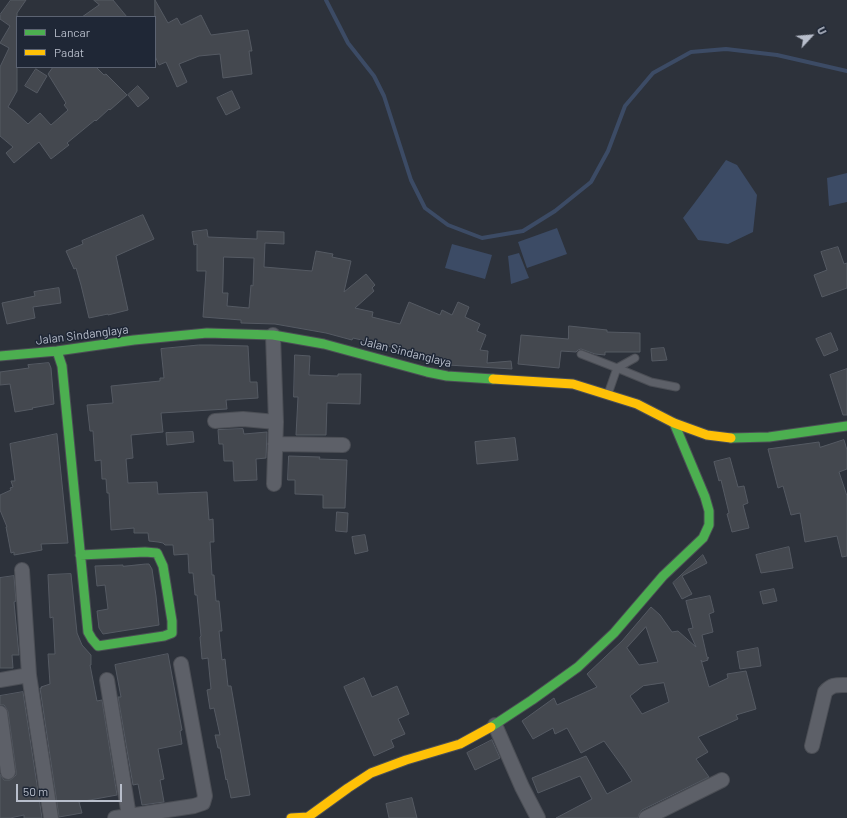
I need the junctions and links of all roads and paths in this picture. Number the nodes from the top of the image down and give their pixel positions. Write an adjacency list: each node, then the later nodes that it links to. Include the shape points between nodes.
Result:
1 (273, 335): 2 (street, Jalan Sindanglaya, via 207,334 134,340); 8 (street, Jalan Sindanglaya, via 324,344 447,376 573,384); 10 (street)
2 (57, 351): 4 (street, Jalan Sindanglaya); 16 (street, via 62,366)
3 (581, 354): 6 (lane)
4 (0, 356)
5 (635, 358): 6 (lane)
6 (617, 368): 7 (lane, via 651,382); 8 (lane)
7 (676, 387)
8 (608, 394): 11 (street, Jalan Sindanglaya, via 637,404)
9 (215, 421): 10 (street)
10 (276, 422): 13 (street)
11 (674, 423): 12 (street, Jalan Sindanglaya, via 707,435 735,438 769,437); 24 (street, via 709,511 708,525 703,538 664,576 614,633 578,667)
12 (847, 427)
13 (275, 444): 14 (street); 15 (street)
14 (343, 445)
15 (274, 484)
16 (80, 555): 16 (street, via 157,553 170,605 172,633 98,646 88,632)
17 (22, 570): 19 (street)
18 (181, 664): 28 (street, via 205,796 203,803)
19 (29, 675): 20 (street); 30 (street)
20 (0, 680)
21 (107, 680): 28 (street)
22 (847, 685): 25 (street, via 835,685 825,692)
23 (0, 713): 26 (street)
24 (495, 725): 29 (street, via 460,744 371,773); 33 (street)
25 (812, 746)
26 (8, 772)
27 (722, 780): 34 (street)
28 (129, 816): 31 (street)
29 (308, 817): 32 (street)
30 (51, 818)
31 (115, 818)
32 (291, 818)
33 (538, 818)
34 (646, 818)

